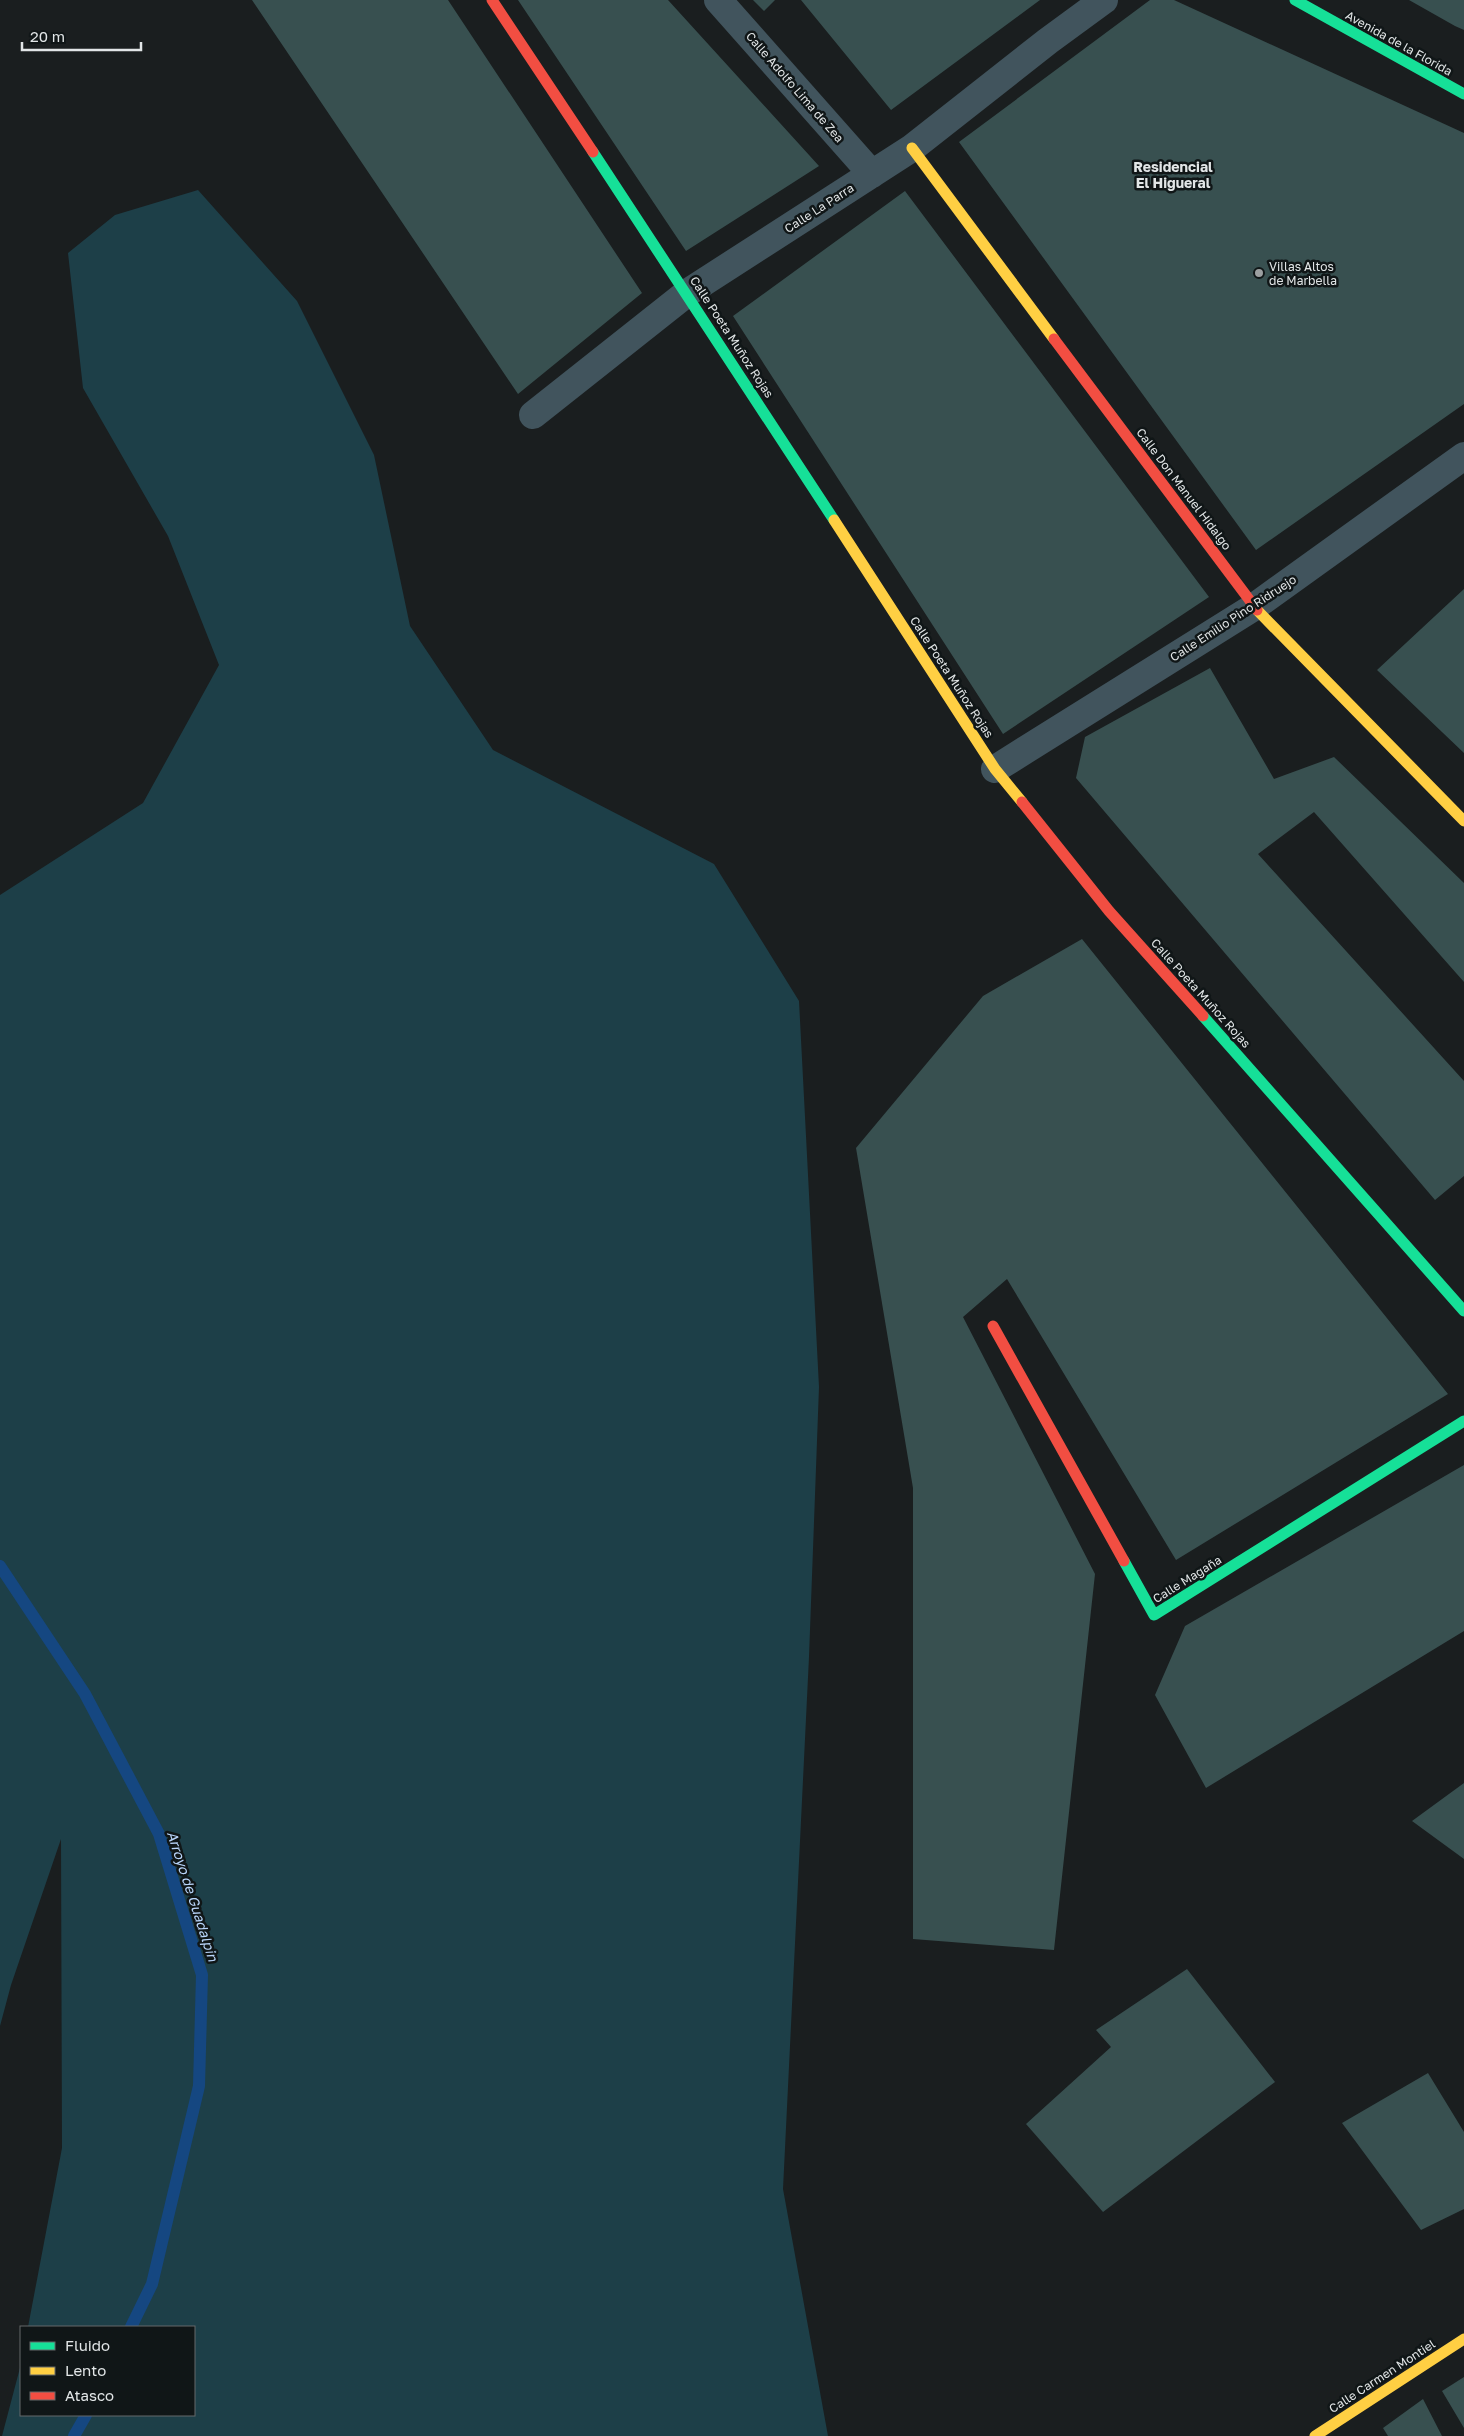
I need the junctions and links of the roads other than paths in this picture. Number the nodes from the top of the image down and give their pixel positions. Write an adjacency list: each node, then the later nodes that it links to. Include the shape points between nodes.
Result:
1 (492, 0): 8 (street, Calle Poeta Muñoz Rojas)
2 (718, 0): 7 (street, Calle Adolfo Lima de Zea)
3 (1104, 0): 6 (street, Calle La Parra)
4 (1295, 0): 5 (street, Avenida de la Florida)
5 (1464, 94)
6 (912, 148): 7 (street, Calle La Parra); 11 (street, Calle Don Manuel Hidalgo)
7 (872, 174): 8 (street, Calle La Parra)
8 (687, 294): 9 (street, Calle La Parra); 12 (street, Calle Poeta Muñoz Rojas)
9 (533, 415)
10 (1464, 456): 11 (street, Calle Emilio Pino Ridruejo)
11 (1254, 607): 12 (street, Calle Emilio Pino Ridruejo); 13 (street, Calle Don Manuel Hidalgo)
12 (996, 769): 14 (street, Calle Poeta Muñoz Rojas, via 1109,911)
13 (1464, 821)
14 (1464, 1311)
15 (993, 1326): 16 (street, Calle Magaña, via 1154,1616)
16 (1464, 1422)
17 (1464, 2339): 18 (street, Calle Carmen Montiel)
18 (1316, 2436)

